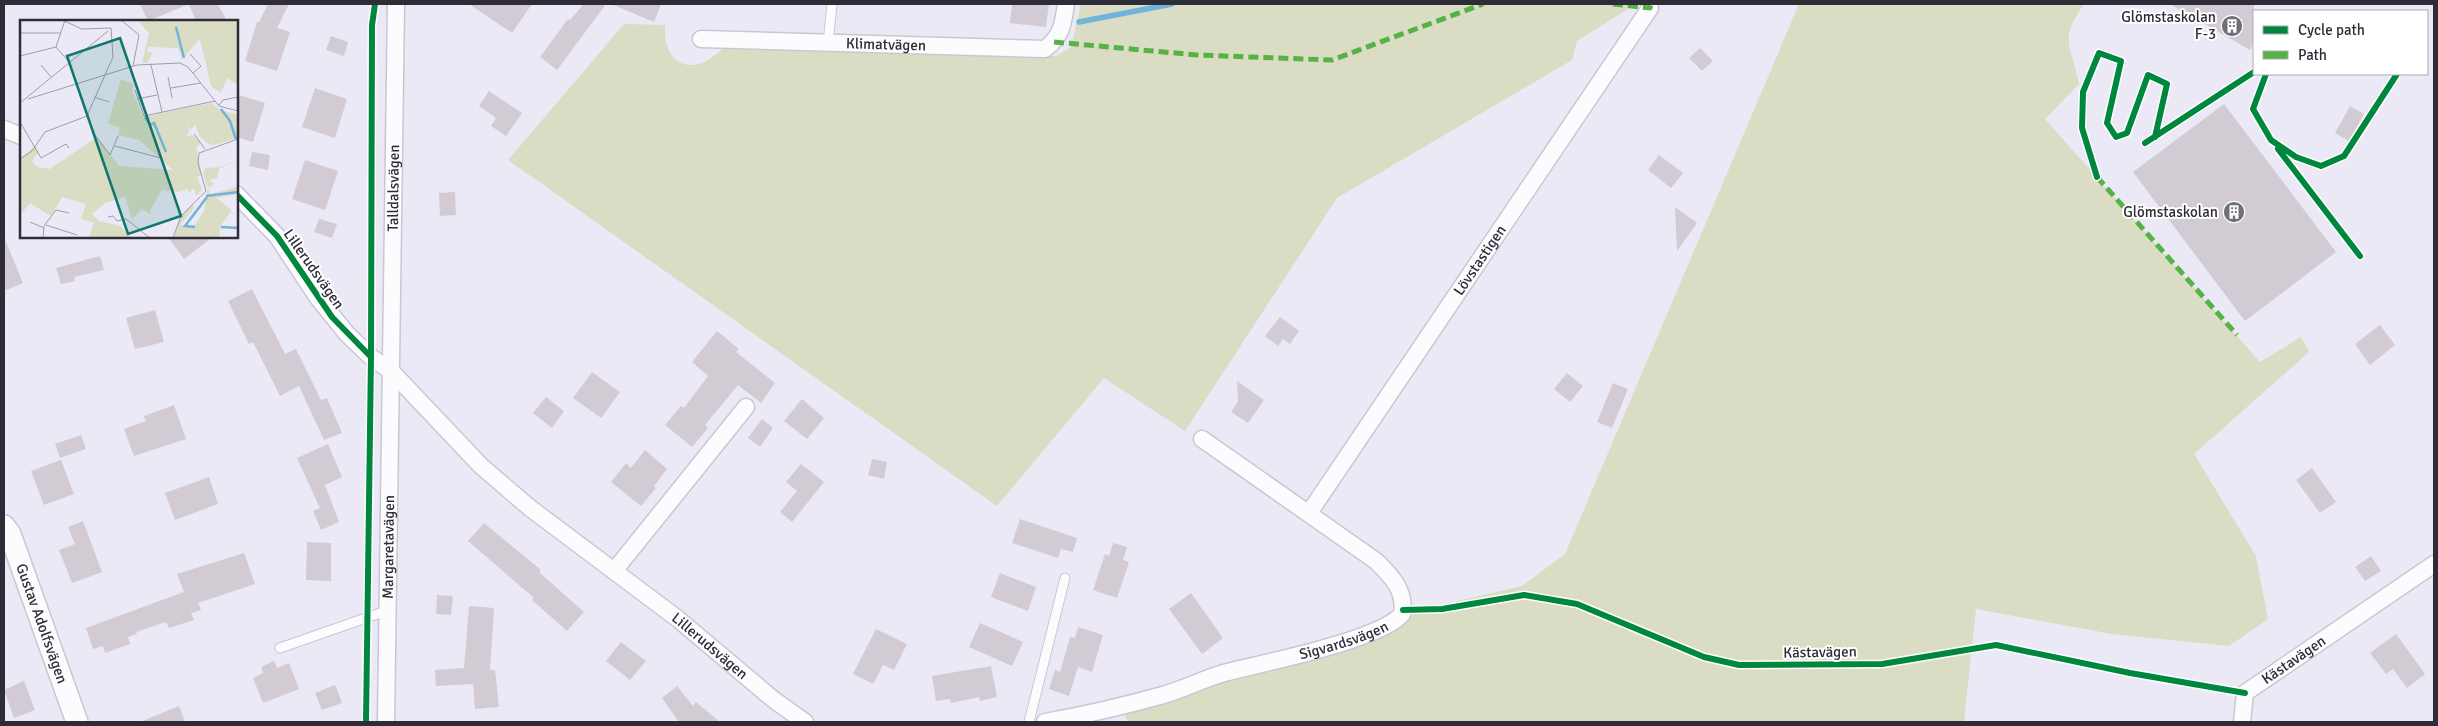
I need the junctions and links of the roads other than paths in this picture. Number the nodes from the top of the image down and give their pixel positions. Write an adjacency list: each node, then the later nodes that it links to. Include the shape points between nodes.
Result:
1 (396, 4): 10 (street, Talldalsvägen)
2 (832, 4): 6 (lane)
3 (1066, 4): 6 (street, Klimatvägen, via 1063,30 1045,49)
4 (1650, 8): 13 (street, Lövstastigen)
5 (701, 39): 6 (street, Klimatvägen)
6 (828, 43)
7 (4, 129): 8 (street)
8 (20, 136)
9 (238, 196): 10 (street, Lillerudsvägen, via 277,236 318,298 347,334)
10 (392, 372): 16 (street, Lillerudsvägen, via 500,483); 18 (street, Margaretavägen)
11 (746, 407): 16 (street)
12 (1202, 439): 13 (street, Sigvardsvägen)
13 (1309, 513): 20 (street, Sigvardsvägen, via 1376,561 1396,581 1403,601 1400,616 1365,636 1220,674)
14 (4, 526): 21 (street, Gustav Adolfsvägen, via 10,534)
15 (2434, 564): 26 (street, Kästavägen, via 2245,693)
16 (614, 571): 23 (street, Lillerudsvägen)
17 (1065, 578): 24 (lane)
18 (386, 611): 19 (lane); 22 (street, Margaretavägen)
19 (280, 648)
20 (1116, 715): 25 (street, Sigvardsvägen)
21 (77, 722)
22 (386, 722)
23 (805, 722)
24 (1029, 722)
25 (1044, 722)
26 (2242, 722)

